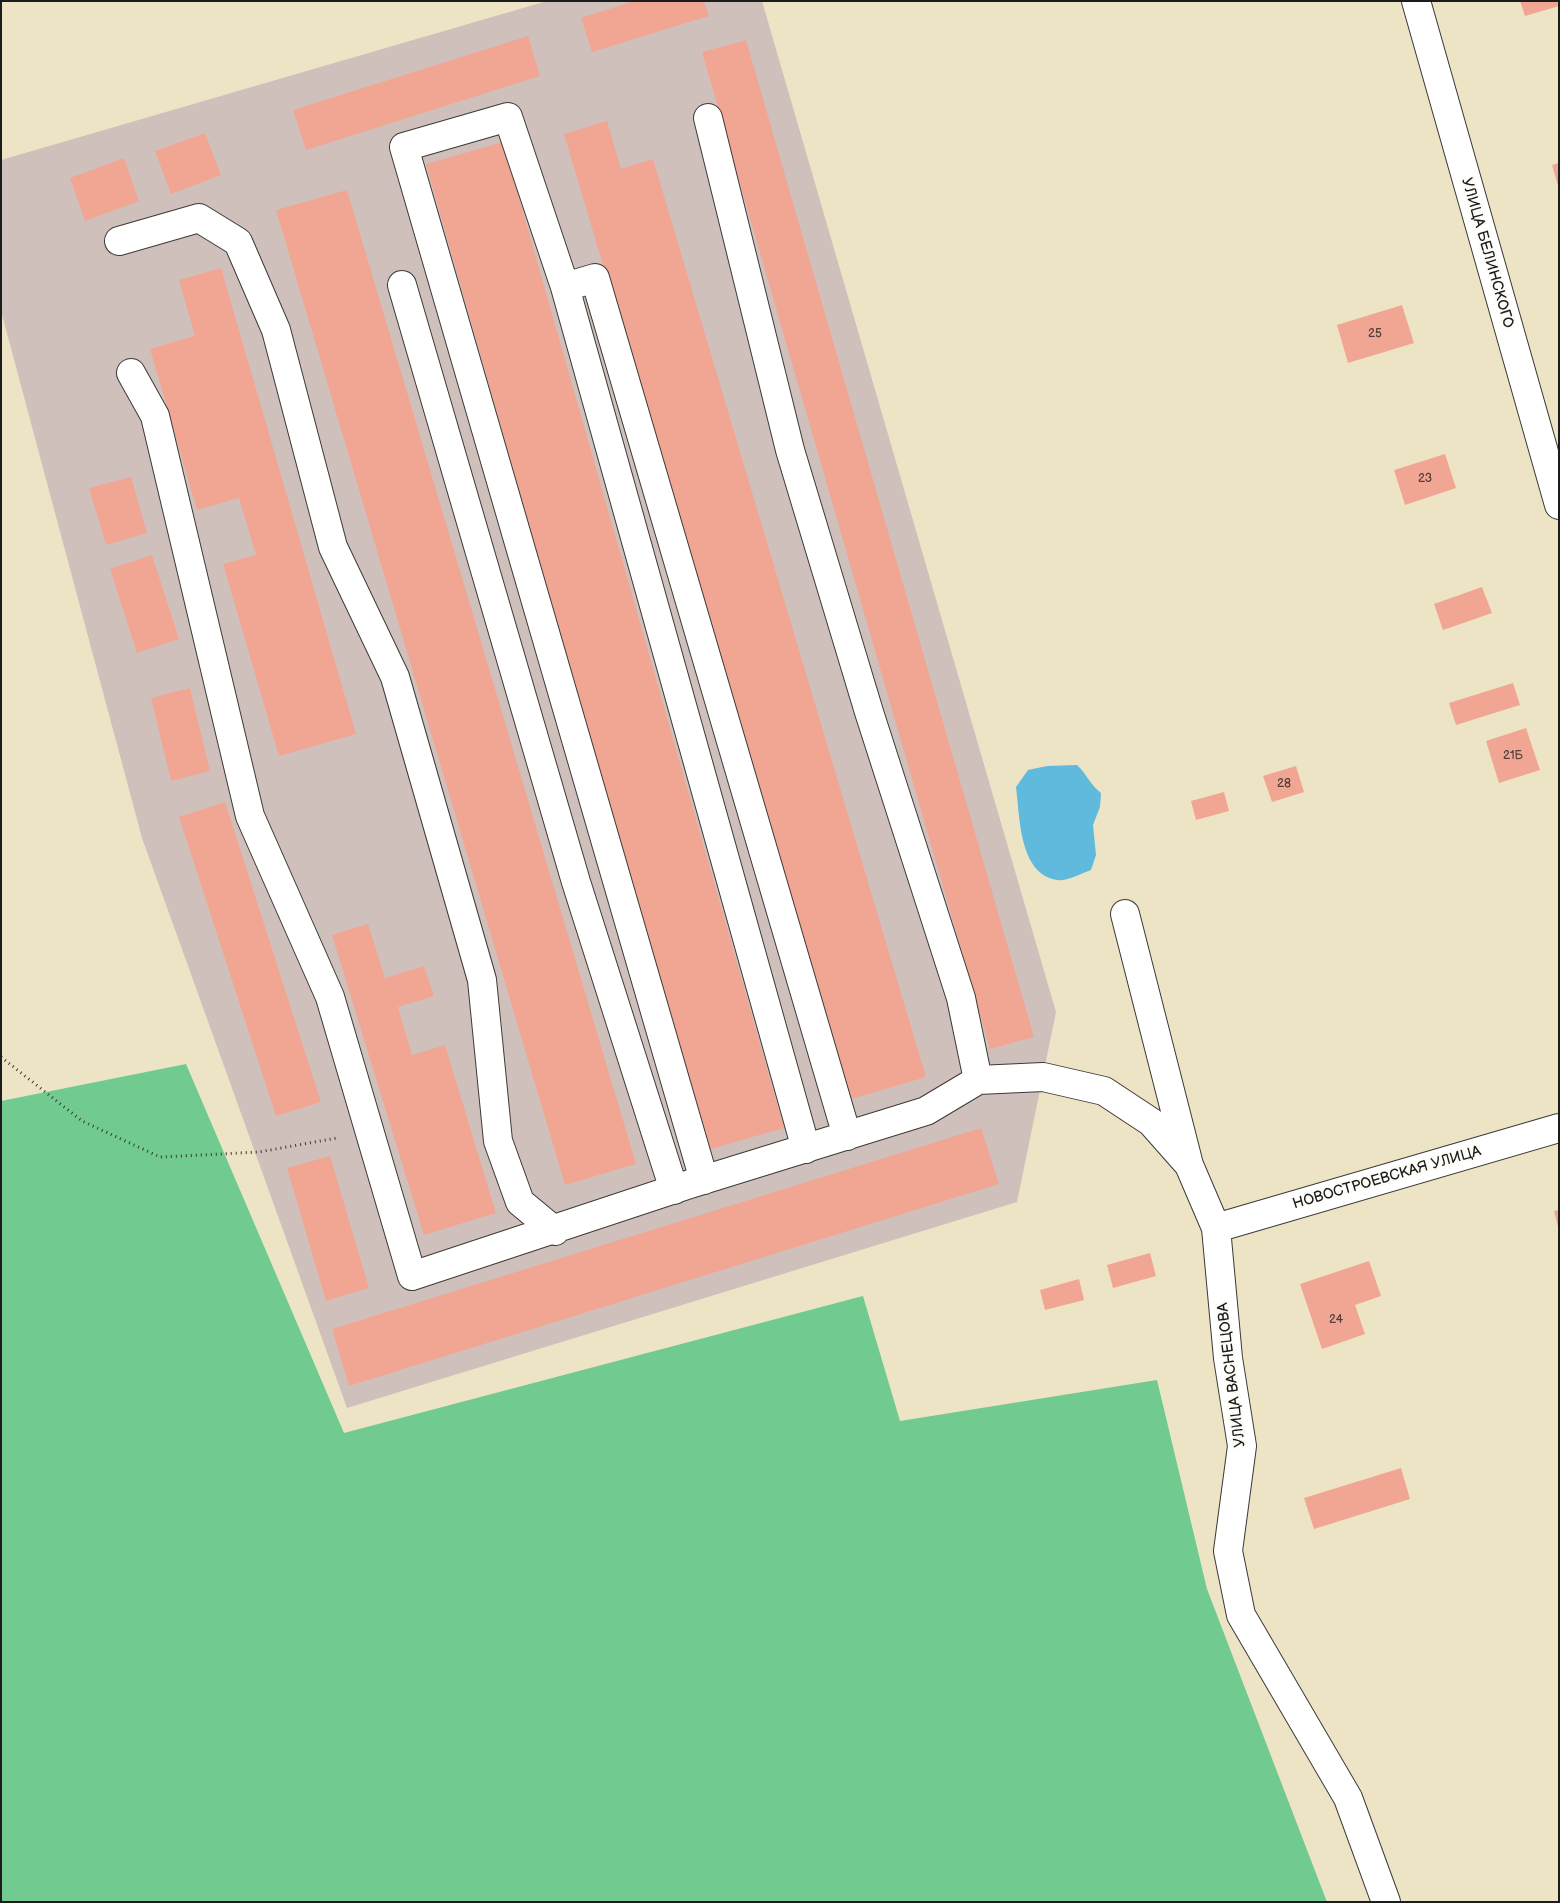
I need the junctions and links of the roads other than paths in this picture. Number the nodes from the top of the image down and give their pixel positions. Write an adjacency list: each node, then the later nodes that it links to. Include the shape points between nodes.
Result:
1 (1416, 1): 7 (street, УЛИЦА БЕЛИНСКОГО)
2 (708, 118): 9 (street, via 790,450 869,712 962,998)
3 (120, 241): 17 (street, via 199,218 238,242 276,330 333,547 395,677 482,980 498,1141 520,1202)
4 (402, 285): 15 (street, via 576,882)
5 (565, 287): 11 (street, via 595,278); 12 (street); 14 (street, via 508,117 404,147)
6 (131, 372): 17 (street, via 155,416 250,816 330,997 412,1276)
7 (1559, 505)
8 (1125, 914): 13 (street, УЛИЦА ВАСНЕЦОВА)
9 (978, 1080): 11 (street, via 926,1112); 13 (street, via 1043,1077 1104,1091 1151,1122)
10 (1559, 1128): 16 (street, НОВОСТРОЕВСКАЯ УЛИЦА)
11 (847, 1136): 12 (street)
12 (806, 1149): 14 (street)
13 (1189, 1165): 16 (street, УЛИЦА ВАСНЕЦОВА)
14 (704, 1180): 15 (street)
15 (674, 1190): 17 (street)
16 (1216, 1228): 18 (street, УЛИЦА ВАСНЕЦОВА, via 1228,1358 1242,1446 1228,1551 1241,1615 1348,1798)
17 (555, 1231)
18 (1386, 1902)

